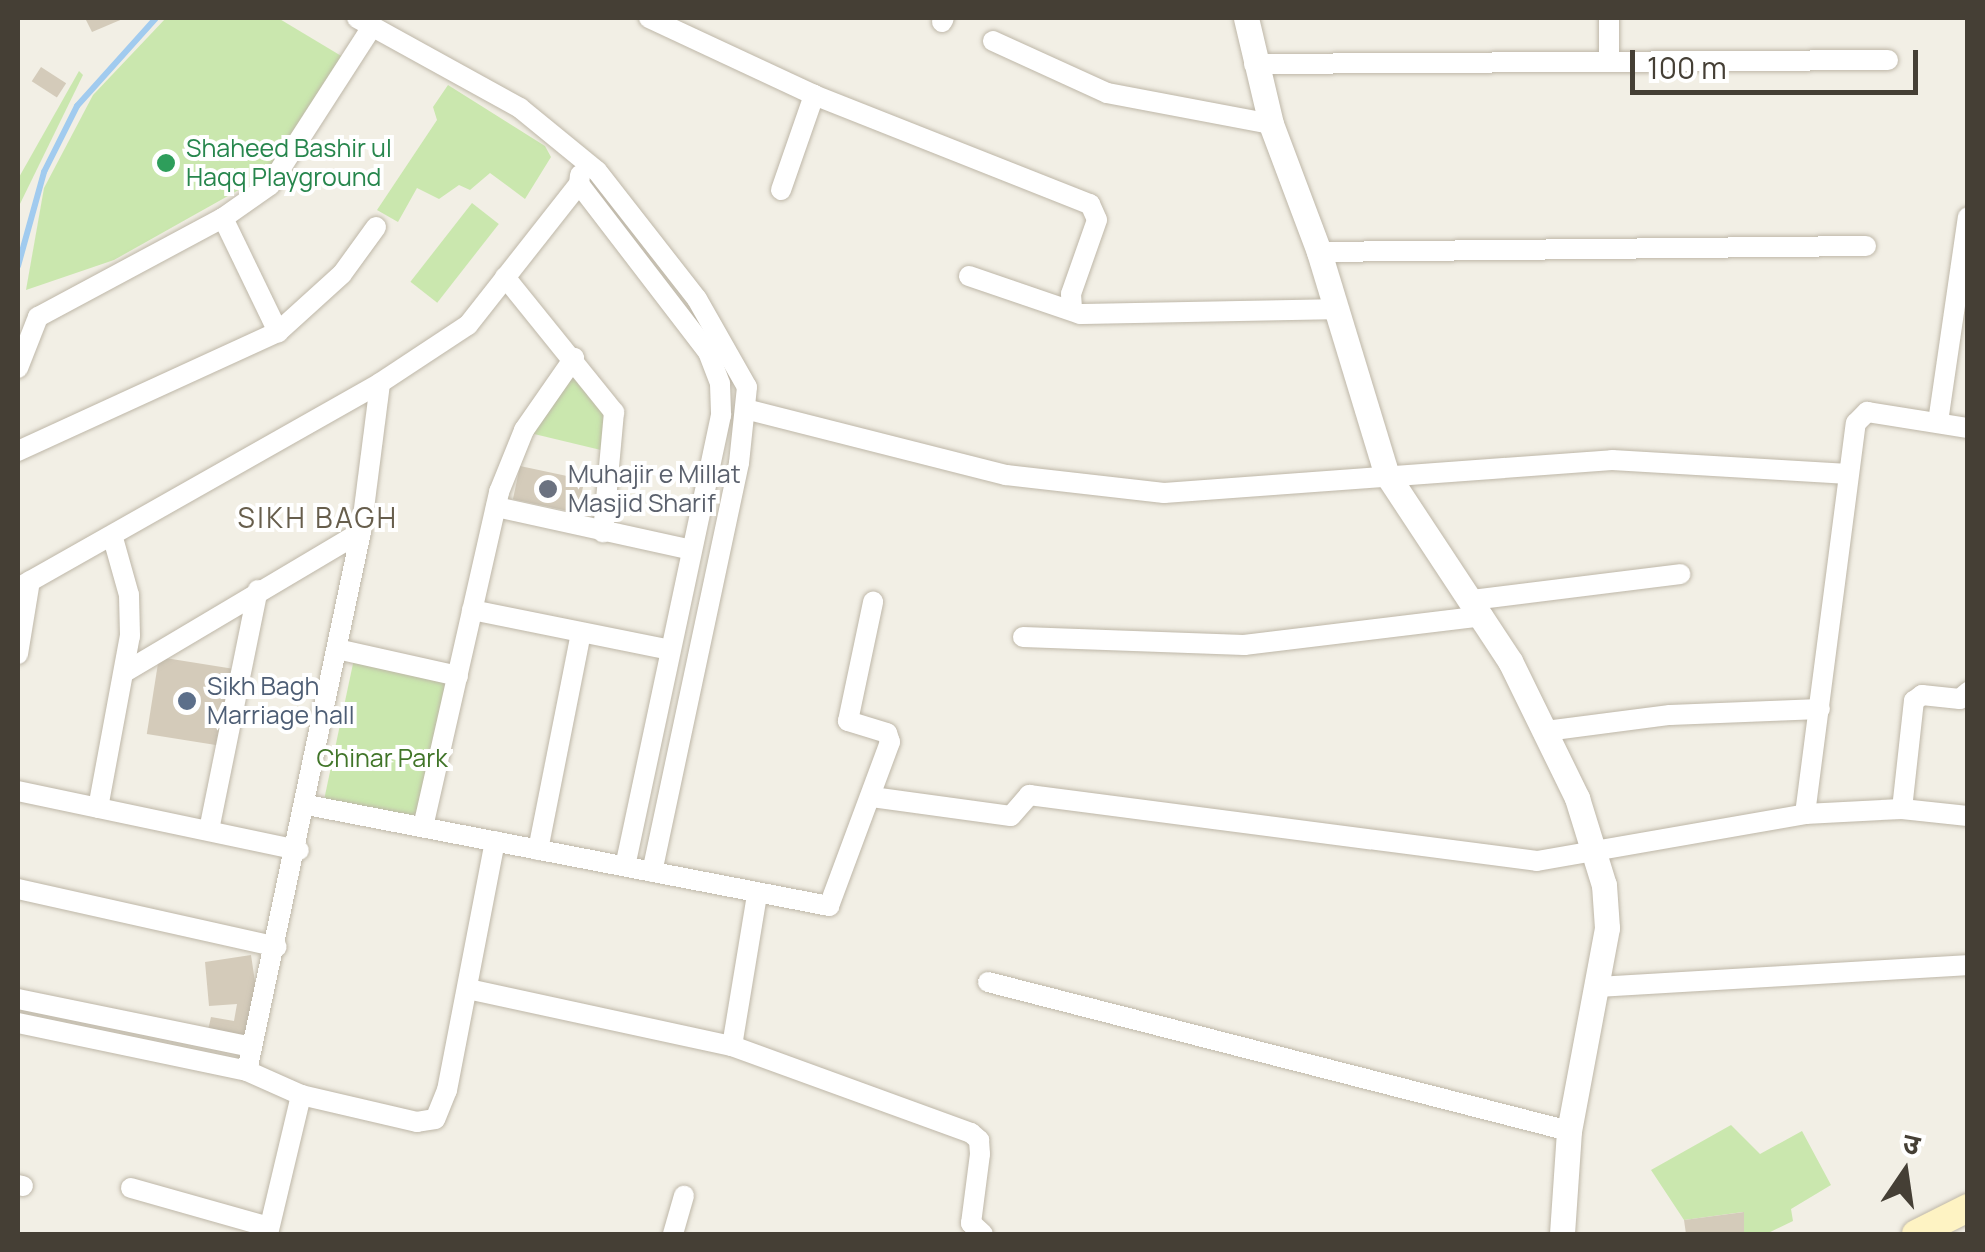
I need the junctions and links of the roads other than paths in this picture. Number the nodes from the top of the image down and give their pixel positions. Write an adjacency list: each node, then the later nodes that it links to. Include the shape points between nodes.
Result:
1 (649, 18): 9 (street)
2 (1246, 18): 8 (street)
3 (1608, 18): 6 (street)
4 (365, 22): 11 (street, via 520,108); 15 (street, via 270,185)
5 (993, 40): 10 (street, via 1107,93)
6 (1610, 59): 7 (street); 8 (street)
7 (1888, 60)
8 (1254, 64): 10 (street)
9 (814, 94): 13 (street); 22 (street, via 1090,204 1097,220 1071,294)
10 (1271, 124): 18 (street)
11 (581, 162): 12 (street); 27 (street, via 597,171 697,299 736,359)
12 (580, 184): 20 (street); 37 (street, via 708,352 720,384 721,415)
13 (781, 190)
14 (1968, 217): 28 (street)
15 (223, 218): 23 (street); 25 (street, via 38,318)
16 (376, 227): 23 (street, via 342,274)
17 (1866, 246): 18 (street)
18 (1319, 252): 21 (street)
19 (969, 276): 22 (street)
20 (505, 277): 24 (street); 26 (street, via 468,325)
21 (1334, 309): 22 (street); 31 (street)
22 (1072, 310)
23 (278, 332): 30 (street)
24 (574, 358): 33 (street, via 524,430); 35 (street, via 614,412)
25 (18, 368)
26 (380, 383): 34 (street); 36 (street)
27 (750, 410): 31 (street, via 1080,488 1228,492); 68 (street)
28 (1938, 422): 29 (street); 32 (street, via 1860,415)
29 (1968, 428)
30 (18, 450)
31 (1386, 473): 32 (street, via 1612,460); 42 (street)
32 (1849, 474): 52 (street)
33 (496, 507): 35 (street); 43 (street)
34 (361, 532): 40 (street); 46 (street)
35 (603, 532): 37 (street)
36 (113, 538): 39 (street); 49 (street, via 129,595)
37 (691, 550): 47 (street)
38 (1680, 574): 42 (street)
39 (24, 585): 48 (street)
40 (258, 590): 49 (street); 62 (street)
41 (873, 602): 55 (street, via 848,715 853,725 890,737)
42 (1477, 608): 45 (street, via 1244,645); 53 (street)
43 (472, 610): 44 (street); 50 (street)
44 (582, 633): 47 (street); 65 (street)
45 (1023, 637)
46 (336, 649): 50 (street); 56 (street)
47 (670, 650): 67 (street)
48 (18, 654)
49 (125, 672): 57 (street)
50 (458, 676): 61 (street)
51 (1968, 692): 58 (street, via 1960,699 1914,701)
52 (1820, 709): 53 (street, via 1670,715); 59 (street)
53 (1546, 732): 66 (street)
54 (18, 791): 57 (street)
55 (872, 796): 66 (street, via 1011,816 1029,795 1537,861); 70 (street, via 830,906)
56 (307, 805): 61 (street); 64 (street)
57 (98, 808): 62 (street)
58 (1902, 809): 59 (street); 60 (street)
59 (1805, 814): 66 (street)
60 (1968, 816)
61 (423, 827): 63 (street)
62 (209, 830): 64 (street)
63 (495, 842): 65 (street); 75 (street)
64 (298, 850): 71 (street)
65 (538, 850): 67 (street)
66 (1593, 850): 74 (street, via 1607,928)
67 (626, 866): 68 (street)
68 (652, 872): 70 (street)
69 (18, 889): 71 (street)
70 (757, 895): 78 (street)
71 (277, 947): 79 (street)
72 (1968, 965): 74 (street)
73 (988, 982): 82 (street)
74 (1599, 987): 82 (street)
75 (468, 989): 78 (street); 81 (street, via 435,1119 417,1122)
76 (18, 999): 79 (street)
77 (18, 1023): 80 (street)
78 (732, 1046): 88 (street, via 972,1133 980,1154 971,1222)
79 (250, 1047): 80 (street)
80 (247, 1071): 81 (street)
81 (301, 1095): 86 (street)
82 (1569, 1132): 89 (street)
83 (131, 1188): 86 (street)
84 (684, 1196): 87 (street)
85 (1968, 1208): 90 (main road)
86 (268, 1231)
87 (674, 1234)
88 (983, 1234)
89 (1562, 1234)
90 (1916, 1234)

